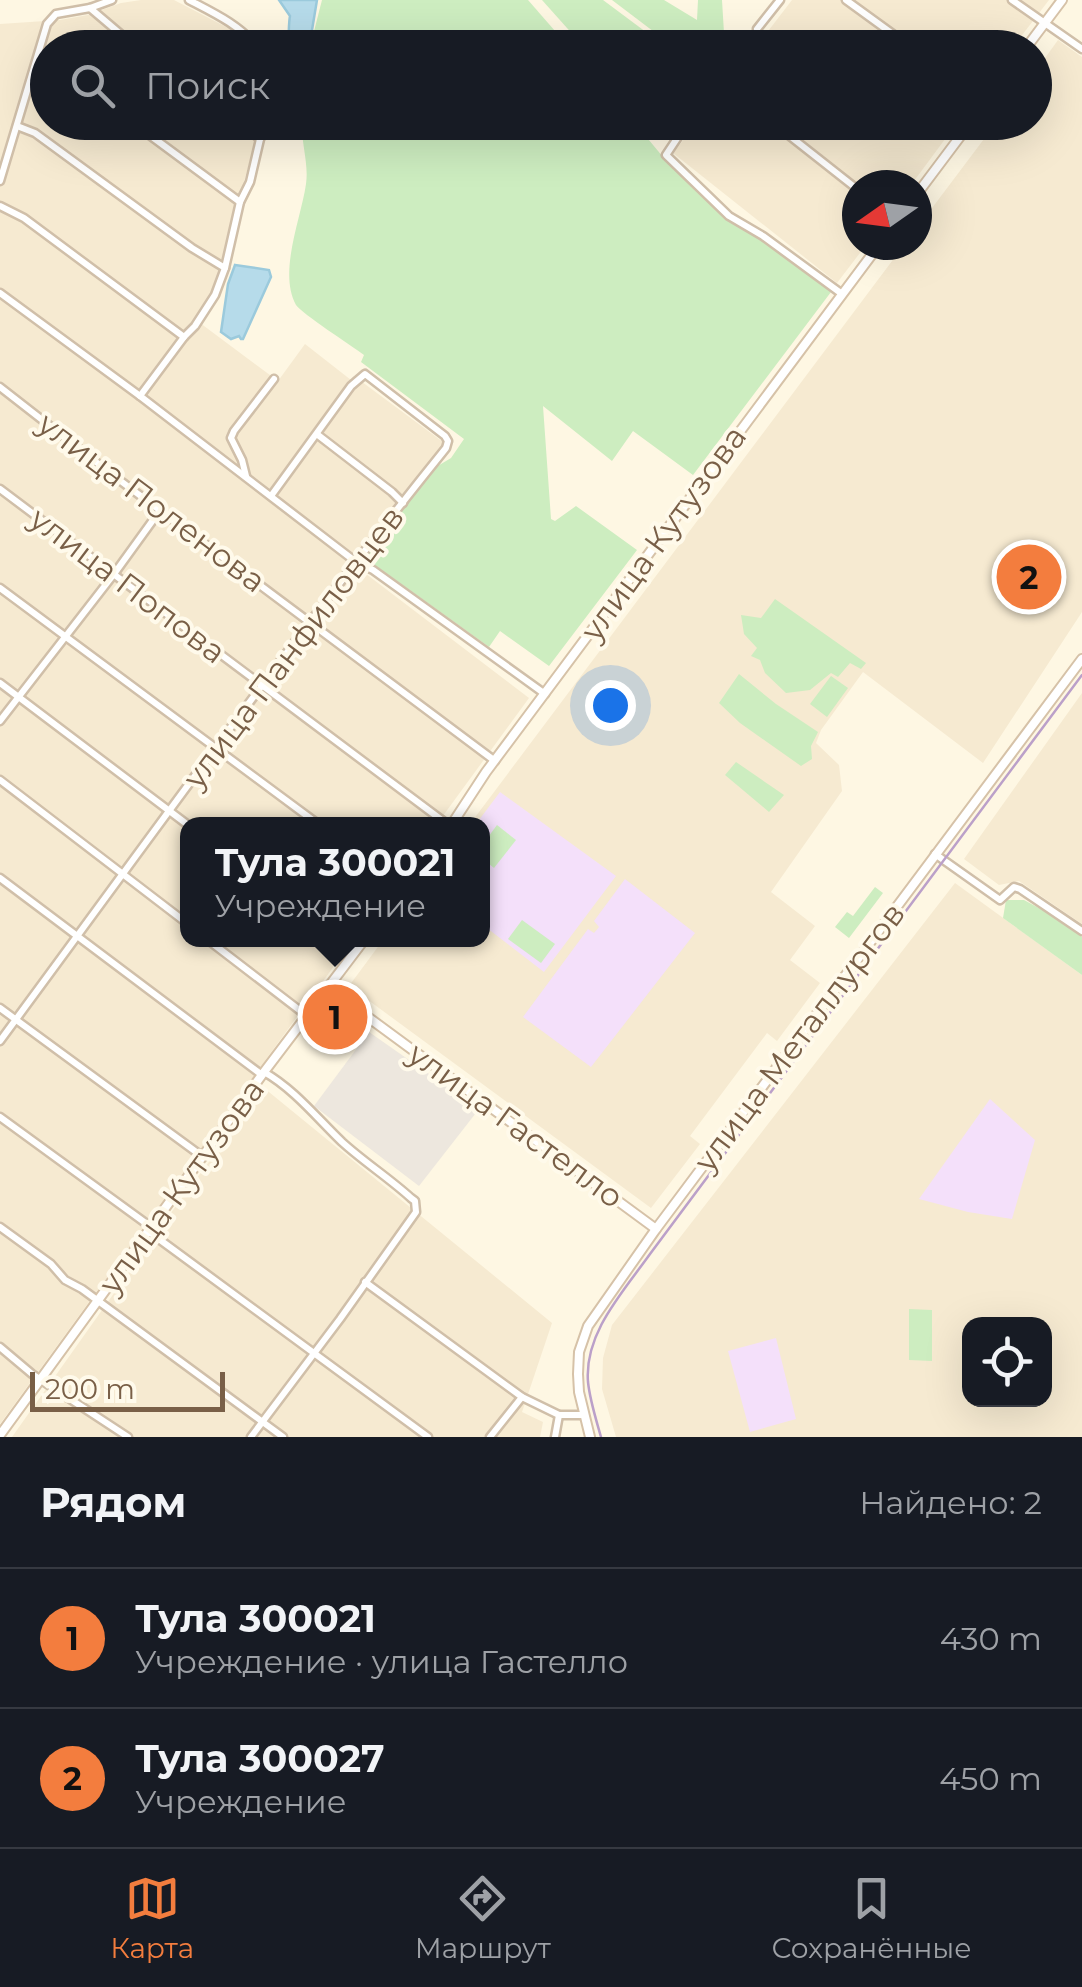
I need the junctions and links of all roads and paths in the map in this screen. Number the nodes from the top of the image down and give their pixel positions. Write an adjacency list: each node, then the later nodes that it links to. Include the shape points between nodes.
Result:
1 (112, 0): 7 (street)
2 (189, 0): 12 (street)
3 (780, 0): 9 (street)
4 (846, 0): 13 (street)
5 (1012, 0): 8 (street)
6 (1062, 0): 8 (main road)
7 (90, 8): 10 (street, via 56,14); 11 (street)
8 (1045, 24): 14 (main road); 15 (street)
9 (757, 29)
10 (46, 30)
11 (116, 30)
12 (239, 30)
13 (887, 30)
14 (1040, 30)
15 (1082, 49)
16 (30, 84): 17 (street)
17 (17, 126): 18 (street); 27 (street)
18 (30, 131)
19 (45, 140): 31 (street)
20 (156, 140): 28 (street)
21 (260, 140): 28 (street)
22 (676, 140): 33 (street, via 666,155 729,216)
23 (795, 140): 26 (street)
24 (958, 140): 25 (main road)
25 (932, 174)
26 (842, 177)
27 (0, 180)
28 (240, 202): 31 (street)
29 (0, 206): 34 (street)
30 (868, 260): 33 (main road, улица Кутузова)
31 (225, 268): 34 (street, via 215,295)
32 (0, 293): 37 (street)
33 (842, 294): 52 (main road, улица Кутузова)
34 (184, 337): 37 (street)
35 (274, 379): 39 (street, via 232,438)
36 (0, 386): 43 (street, улица Поленова)
37 (140, 396): 39 (street)
38 (318, 435): 41 (street); 42 (street); 42 (street, улица Панфиловцев, via 365,374 445,436 446,448)
39 (246, 477): 41 (street)
40 (0, 489): 45 (street, улица Попова)
41 (271, 496): 44 (street)
42 (403, 503): 44 (street, улица Панфиловцев)
43 (162, 509): 45 (street); 47 (street, улица Поленова)
44 (356, 562): 47 (street, улица Панфиловцев); 52 (street)
45 (114, 574): 48 (street); 51 (street, улица Попова)
46 (0, 588): 48 (street)
47 (310, 622): 51 (street, улица Панфиловцев); 56 (street, улица Поленова)
48 (65, 636): 53 (street); 55 (street)
49 (1082, 659): 63 (main road, улица Металлургов)
50 (0, 683): 53 (street)
51 (263, 686): 55 (street, улица Панфиловцев); 60 (street, улица Попова)
52 (544, 694): 56 (main road, улица Кутузова)
53 (19, 697): 54 (street); 58 (street)
54 (0, 721)
55 (216, 748): 58 (street, улица Панфиловцев); 59 (street)
56 (495, 761): 61 (main road, улица Кутузова)
57 (0, 780): 64 (street)
58 (167, 811): 62 (street); 64 (street, улица Панфиловцев)
59 (309, 817)
60 (440, 817)
61 (454, 817)
62 (180, 820)
63 (936, 854): 67 (street, via 1000,900 1020,889); 80 (main road, улица Металлургов)
64 (123, 873): 66 (street); 68 (street, улица Панфиловцев)
65 (0, 878): 68 (street)
66 (180, 918)
67 (1082, 932)
68 (77, 936): 74 (street, улица Панфиловцев); 76 (street)
69 (217, 947): 73 (street)
70 (358, 948): 71 (main road, улица Кутузова)
71 (327, 988): 73 (main road, улица Кутузова); 80 (main road, улица Гастелло)
72 (0, 1008): 74 (street)
73 (306, 1016): 76 (main road, улица Кутузова)
74 (16, 1020): 75 (street, улица Панфиловцев); 78 (street)
75 (0, 1040)
76 (263, 1074): 78 (main road, улица Кутузова); 82 (street, via 282,1082 414,1201 416,1212)
77 (0, 1117): 81 (street)
78 (202, 1157): 81 (main road, улица Кутузова)
79 (0, 1227): 83 (street)
80 (656, 1228): 89 (main road, улица Металлургов, via 582,1338)
81 (150, 1229): 83 (main road, улица Кутузова); 85 (street)
82 (365, 1282): 85 (street); 87 (street)
83 (97, 1302): 86 (main road, улица Кутузова); 90 (street)
84 (0, 1346): 86 (street)
85 (314, 1354): 90 (street); 95 (street)
86 (41, 1379): 91 (main road, улица Кутузова); 92 (street)
87 (522, 1396): 88 (street); 96 (street)
88 (560, 1415): 89 (street); 97 (street)
89 (584, 1416): 98 (main road, улица Металлургов)
90 (262, 1421): 93 (street); 94 (street)
91 (0, 1436)
92 (128, 1437)
93 (251, 1437)
94 (284, 1437)
95 (428, 1437)
96 (490, 1437)
97 (555, 1437)
98 (590, 1437)

